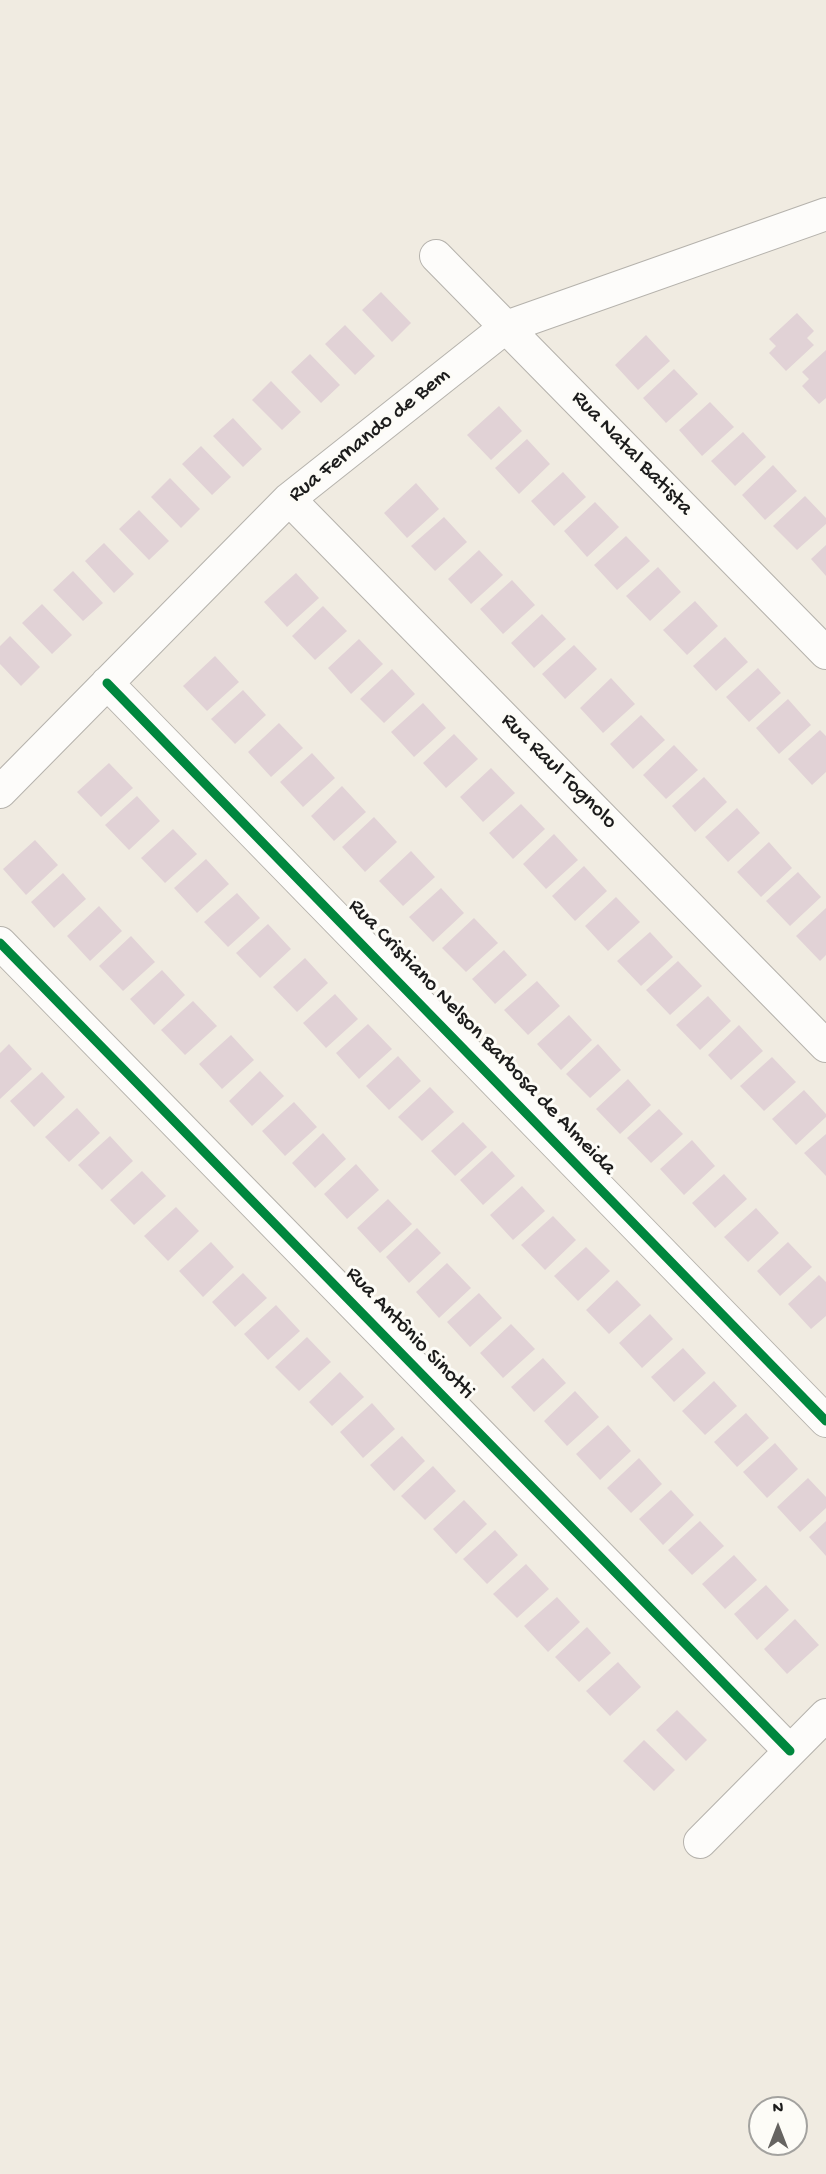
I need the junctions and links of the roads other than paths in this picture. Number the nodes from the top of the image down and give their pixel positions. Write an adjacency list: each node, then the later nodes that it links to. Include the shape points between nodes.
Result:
1 (820, 225): 3 (street, Rua Fernando de Bem)
2 (436, 256): 3 (street, Rua Natal Batista)
3 (506, 327): 4 (street, Rua Fernando de Bem); 5 (street, Rua Natal Batista)
4 (289, 499): 6 (street, Rua Fernando de Bem); 9 (street, Rua Raul Tognolo)
5 (826, 653)
6 (107, 683): 7 (street, Rua Fernando de Bem); 10 (street, Rua Cristiano Nelson Barbosa de Almeida)
7 (0, 792)
8 (0, 943): 12 (street, Rua Antônio Sinotti)
9 (826, 1046)
10 (826, 1421)
11 (826, 1715): 12 (street)
12 (790, 1751): 13 (street)
13 (700, 1842)

